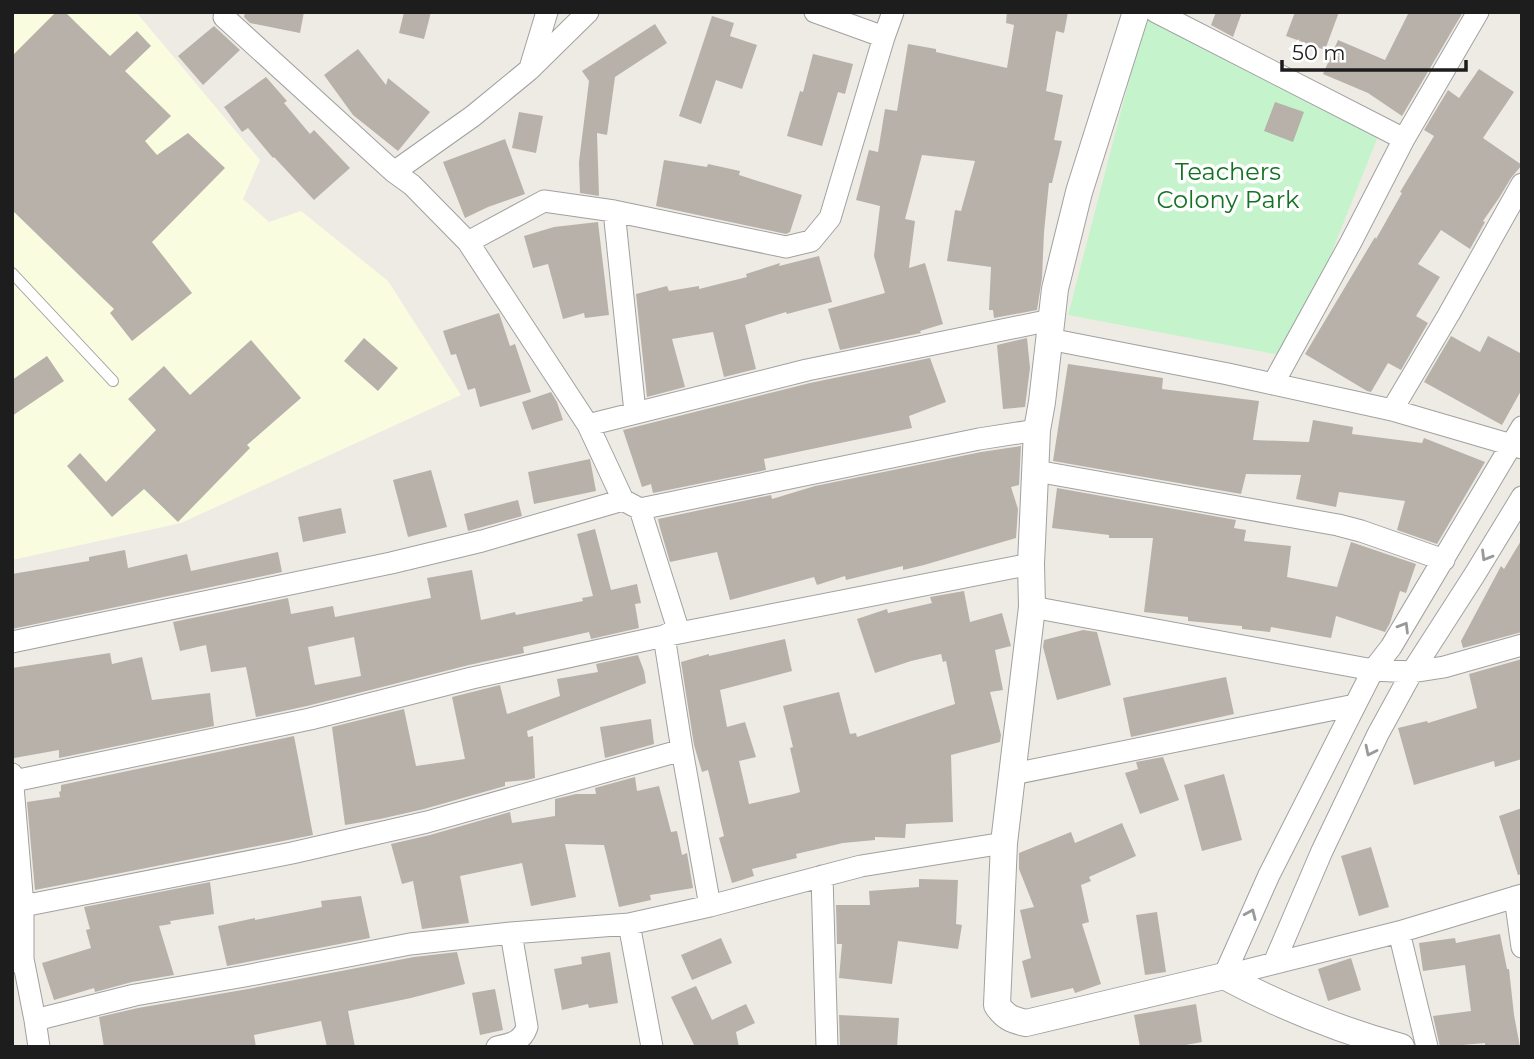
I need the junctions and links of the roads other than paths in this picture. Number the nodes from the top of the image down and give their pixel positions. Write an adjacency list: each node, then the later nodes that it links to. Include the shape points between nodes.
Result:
1 (547, 12): 10 (street)
2 (588, 12): 10 (street)
3 (815, 12): 9 (street)
4 (892, 12): 9 (street)
5 (1136, 12): 17 (street, via 1079,192)
6 (1156, 12): 11 (street)
7 (1478, 12): 11 (street)
8 (224, 18): 12 (street)
9 (884, 37): 14 (street, via 830,218 811,241 786,247)
10 (529, 70): 12 (street)
11 (1404, 139): 19 (street)
12 (394, 172): 15 (street)
13 (1522, 184): 20 (street)
14 (614, 211): 15 (street, via 544,201); 21 (street)
15 (468, 242): 22 (street)
16 (12, 273): 18 (lane)
17 (1050, 329): 19 (street); 21 (street, via 807,370); 23 (street)
18 (113, 380)
19 (1273, 384): 20 (street)
20 (1392, 410): 24 (street)
21 (635, 412): 22 (street)
22 (588, 425): 27 (street)
23 (1037, 430): 25 (street); 27 (street)
24 (1518, 440): 28 (street)
25 (1036, 471): 28 (street, via 1338,525); 29 (street)
26 (1522, 498): 35 (street, one-way to 35)
27 (631, 505): 31 (street, via 678,629); 32 (street, via 404,560)
28 (1444, 560): 34 (street, one-way to 28)
29 (1031, 564): 30 (street); 31 (street)
30 (1032, 607): 34 (street); 38 (street)
31 (664, 636): 37 (street); 39 (street, via 310,719)
32 (12, 642)
33 (1522, 645): 35 (street)
34 (1373, 670): 35 (street); 36 (street)
35 (1412, 673): 40 (street, one-way to 40)
36 (1356, 705): 38 (street); 41 (street)
37 (682, 750): 45 (street, via 426,822); 46 (street)
38 (1013, 774): 42 (street)
39 (13, 777): 45 (street)
40 (1335, 822): 41 (street); 52 (street)
41 (1292, 831): 53 (street, one-way to 41)
42 (1004, 843): 43 (street); 53 (street, via 997,1005 1004,1015 1026,1023)
43 (822, 876): 46 (street); 58 (street)
44 (1518, 896): 48 (street); 50 (street)
45 (23, 906): 51 (street)
46 (710, 906): 47 (street)
47 (629, 924): 49 (street); 57 (street)
48 (1399, 932): 52 (street); 60 (street)
49 (511, 933): 54 (street, via 411,944 135,995); 56 (street, via 527,1027 514,1043)
50 (1522, 947)
51 (18, 960): 54 (street)
52 (1274, 963): 53 (street)
53 (1224, 976): 59 (street, via 1307,1016)
54 (35, 1020): 55 (street)
55 (39, 1047)
56 (497, 1047)
57 (652, 1047)
58 (827, 1047)
59 (1401, 1047)
60 (1427, 1047)

